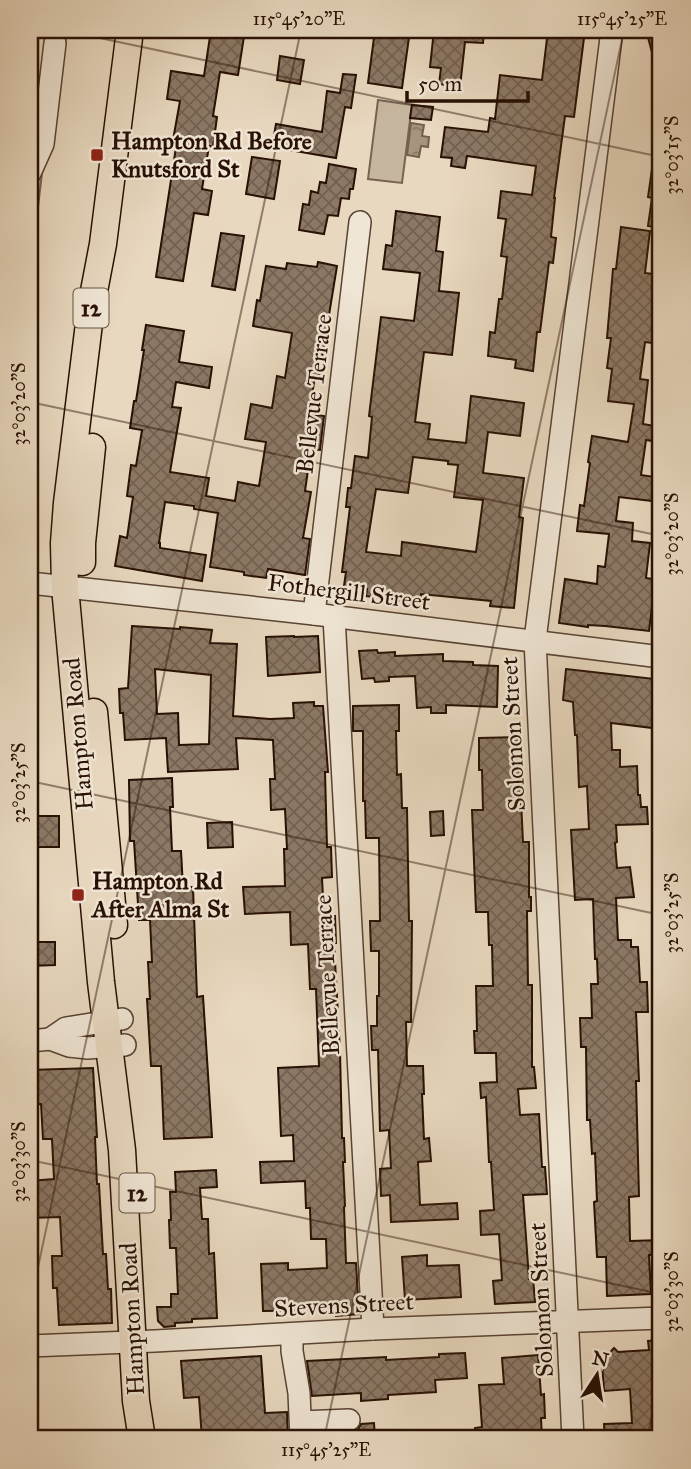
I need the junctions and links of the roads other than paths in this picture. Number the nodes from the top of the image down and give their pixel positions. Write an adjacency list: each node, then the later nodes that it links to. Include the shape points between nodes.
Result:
1 (130, 30): 8 (main road, Hampton Road / 12, via 67,503 64,543)
2 (144, 30): 8 (main road, Hampton Road / 12)
3 (611, 30): 10 (street, Solomon Street)
4 (55, 43): 5 (street, via 43,144)
5 (30, 173)
6 (360, 222): 9 (street, Bellevue Terrace)
7 (30, 583): 8 (street, Fothergill Street)
8 (74, 587): 9 (street, Fothergill Street); 12 (main road, Hampton Road / 12, via 101,982)
9 (324, 616): 10 (street, Fothergill Street); 16 (street, Bellevue Terrace)
10 (535, 640): 11 (street, Fothergill Street); 15 (street, Solomon Street)
11 (661, 657)
12 (115, 1033): 13 (street, via 88,1048); 18 (main road, Hampton Road / 12)
13 (40, 1040)
14 (661, 1318): 15 (street, Stevens Street)
15 (568, 1322): 16 (street, Stevens Street); 23 (street, Solomon Street)
16 (373, 1329): 17 (street, Stevens Street)
17 (292, 1334): 18 (street, Stevens Street); 21 (street)
18 (140, 1342): 19 (street, Stevens Street); 22 (main road, Hampton Road / 12, via 148,1392)
19 (30, 1346)
20 (349, 1420): 21 (street)
21 (301, 1431)
22 (143, 1439)
23 (573, 1439)

